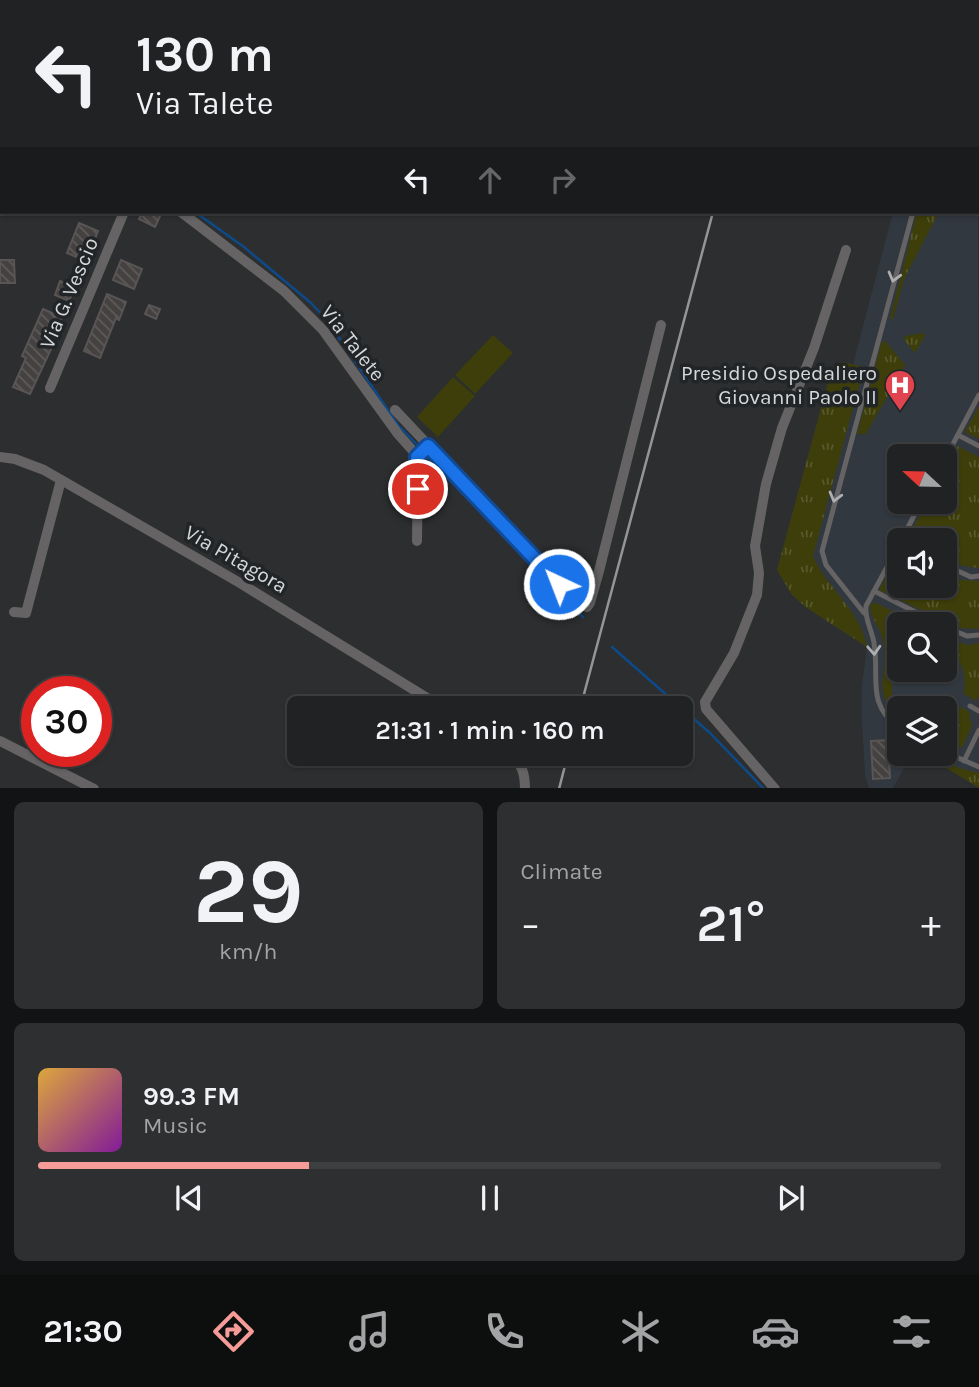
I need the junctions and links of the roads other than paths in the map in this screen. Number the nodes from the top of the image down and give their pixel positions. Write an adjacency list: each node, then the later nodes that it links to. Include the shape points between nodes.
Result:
1 (123, 214): 6 (street, Via G. Vescio)
2 (184, 214): 14 (street, Via Talete, via 284,291 323,330)
3 (912, 214): 23 (lane, one-way to 23, via 822,551 826,565)
4 (846, 250): 38 (street, via 766,484 755,546 757,595 734,653 705,702 706,709)
5 (661, 325): 11 (street, via 587,607 578,604)
6 (50, 388)
7 (979, 395): 9 (lane)
8 (395, 410): 11 (street)
9 (958, 435): 10 (lane); 12 (lane)
10 (953, 444)
11 (428, 446): 14 (street)
12 (979, 446)
13 (0, 457): 15 (street, Via Pitagora)
14 (417, 457): 16 (street)
15 (61, 480): 21 (street, via 26,613); 26 (street, Via Pitagora)
16 (417, 541)
17 (887, 567): 20 (lane)
18 (957, 571): 19 (lane)
19 (979, 576)
20 (874, 591): 22 (lane); 23 (lane)
21 (14, 612)
22 (915, 612)
23 (864, 613): 29 (lane, one-way to 29, via 875,646 875,690)
24 (957, 631): 25 (lane)
25 (979, 635)
26 (424, 696)
27 (970, 706): 28 (lane)
28 (979, 711)
29 (887, 717)
30 (979, 730): 33 (lane)
31 (0, 741): 36 (street)
32 (957, 758): 33 (lane)
33 (964, 761): 35 (lane)
34 (521, 766): 37 (street)
35 (979, 767)
36 (92, 788)
37 (525, 788)
38 (774, 788)

